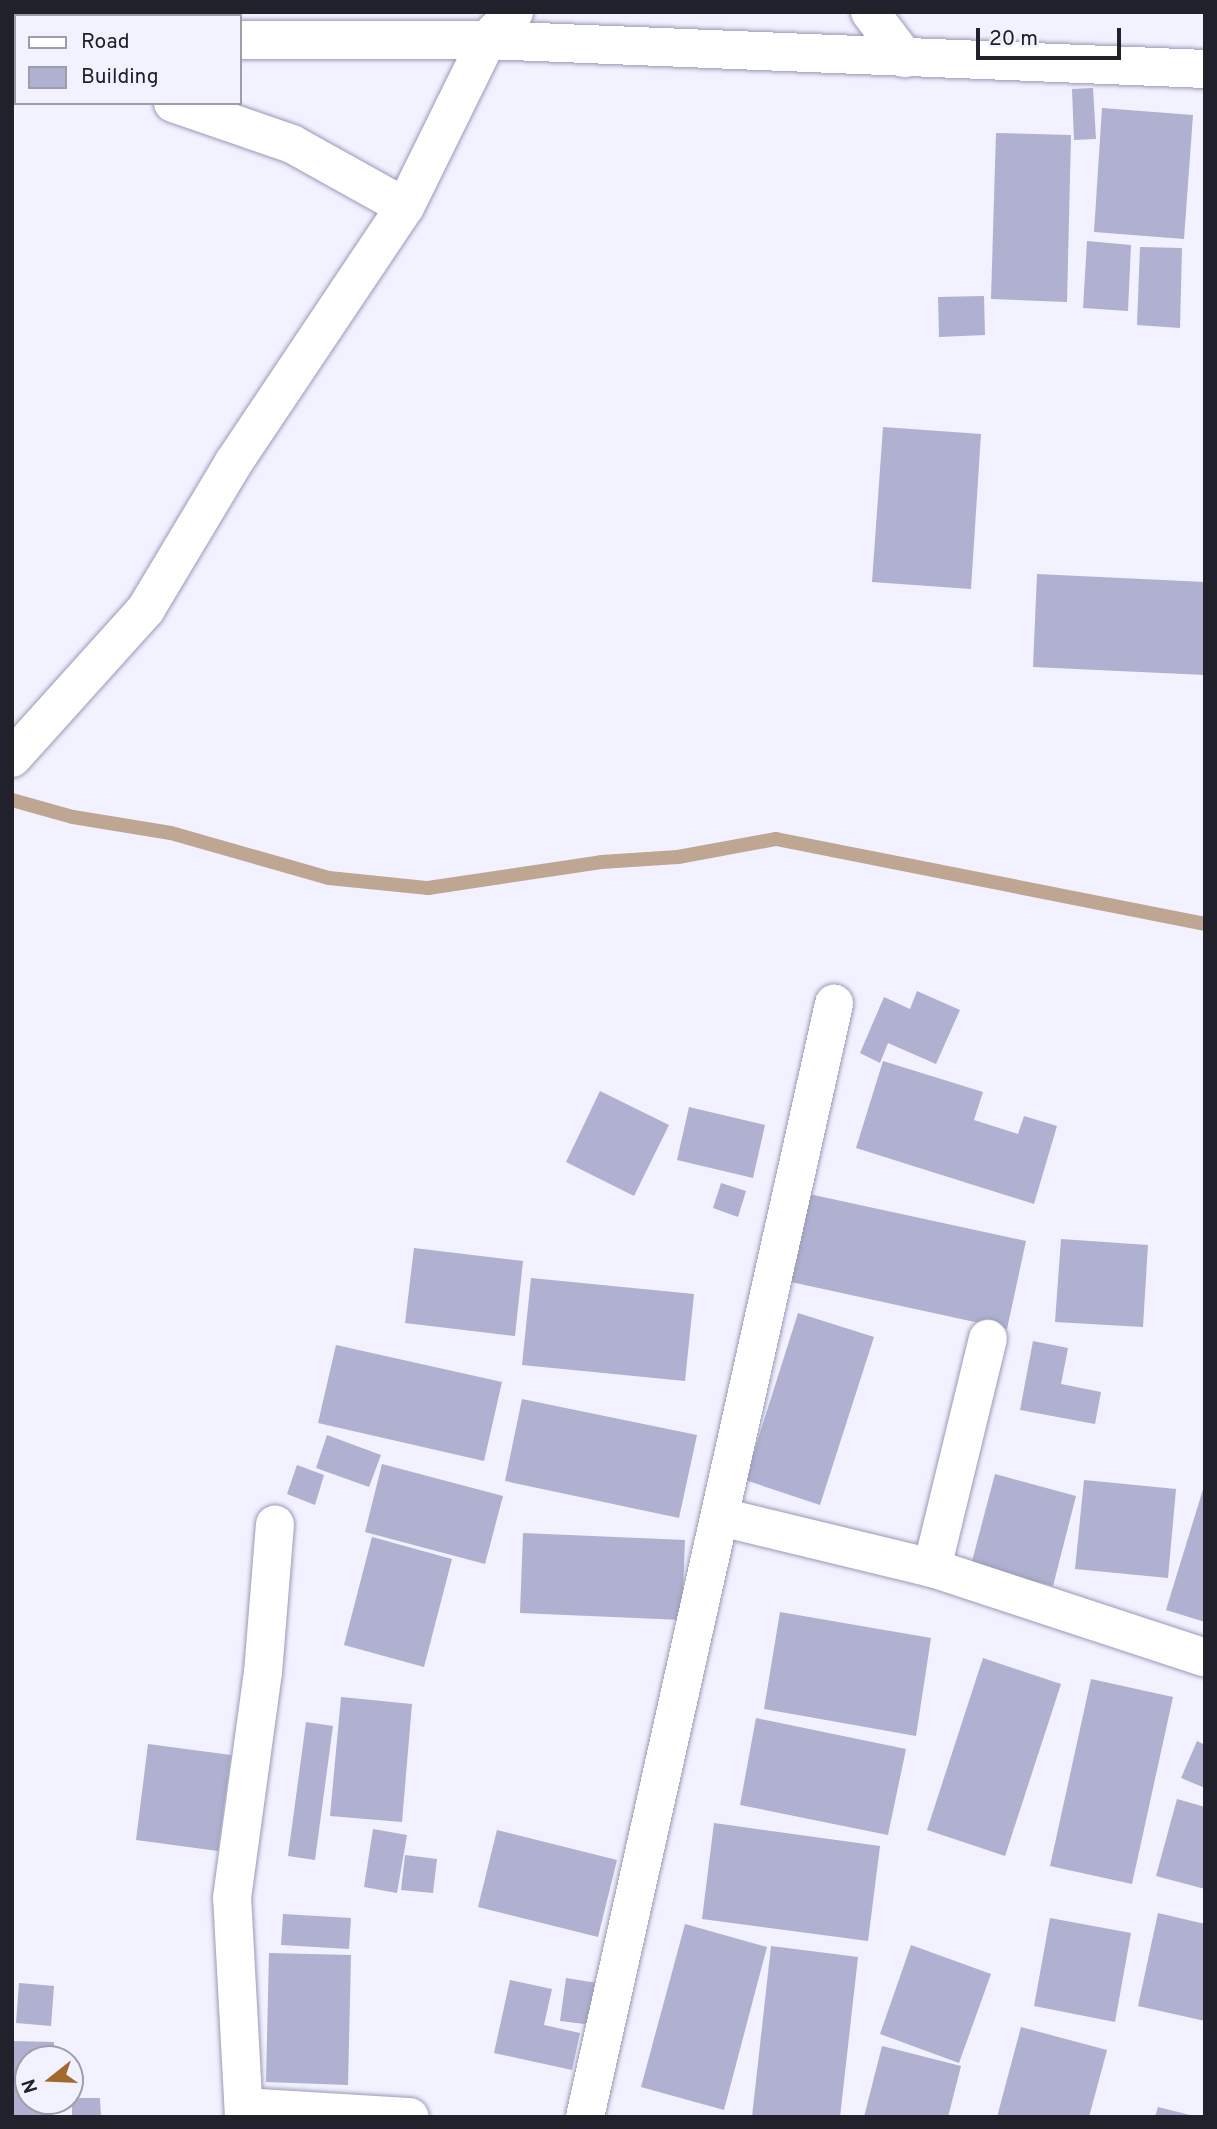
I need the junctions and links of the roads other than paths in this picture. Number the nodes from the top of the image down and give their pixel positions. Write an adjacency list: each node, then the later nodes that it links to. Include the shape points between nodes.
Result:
1 (514, 12): 4 (street)
2 (870, 12): 5 (street)
3 (242, 40): 4 (street)
4 (487, 40): 5 (street); 8 (street)
5 (905, 58): 6 (street)
6 (1205, 69)
7 (179, 105): 8 (street, via 292,144)
8 (405, 207): 9 (street, via 234,462 146,609)
9 (12, 758)
10 (834, 1004): 12 (street)
11 (988, 1339): 14 (street)
12 (720, 1517): 14 (street); 18 (street)
13 (275, 1524): 16 (street, via 263,1673 232,1898)
14 (932, 1568): 15 (street)
15 (1205, 1658)
16 (244, 2112): 17 (street)
17 (410, 2117)
18 (585, 2117)

